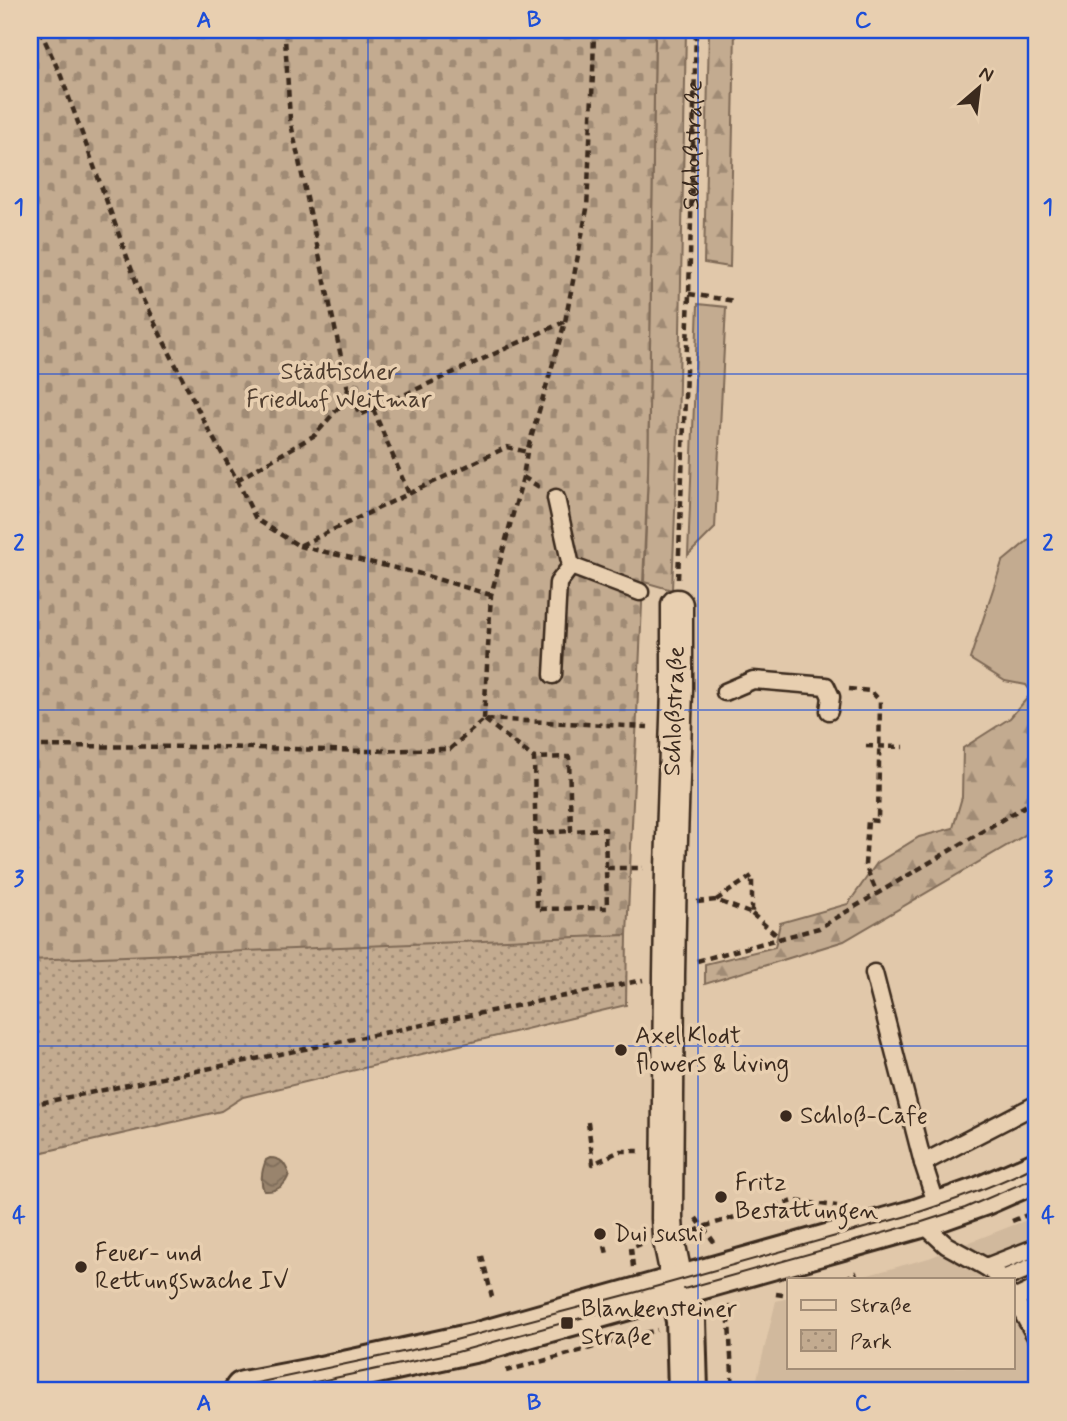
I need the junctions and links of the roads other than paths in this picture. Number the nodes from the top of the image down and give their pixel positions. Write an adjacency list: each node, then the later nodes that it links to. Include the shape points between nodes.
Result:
1 (556, 498): 2 (lane)
2 (571, 566): 3 (lane); 5 (lane, via 558,583)
3 (640, 592)
4 (677, 605): 18 (street, Schloßstraße, via 667,1236)
5 (553, 676)
6 (725, 692): 7 (lane, via 753,680 826,686 831,696)
7 (828, 711)
8 (874, 973): 10 (lane)
9 (1037, 1104): 10 (lane)
10 (923, 1163): 12 (lane)
11 (1037, 1172): 12 (main road)
12 (928, 1215): 15 (lane, via 946,1245); 18 (main road)
13 (1037, 1247): 15 (lane)
14 (1037, 1265): 17 (lane)
15 (986, 1267): 16 (lane)
16 (1002, 1278)
17 (1005, 1278)
18 (678, 1285): 22 (main road, via 464,1345); 23 (main road, Schloßstraße, via 686,1321)
19 (1037, 1288): 20 (lane)
20 (1014, 1297): 21 (lane)
21 (1037, 1339)
22 (244, 1391)
23 (688, 1391)

